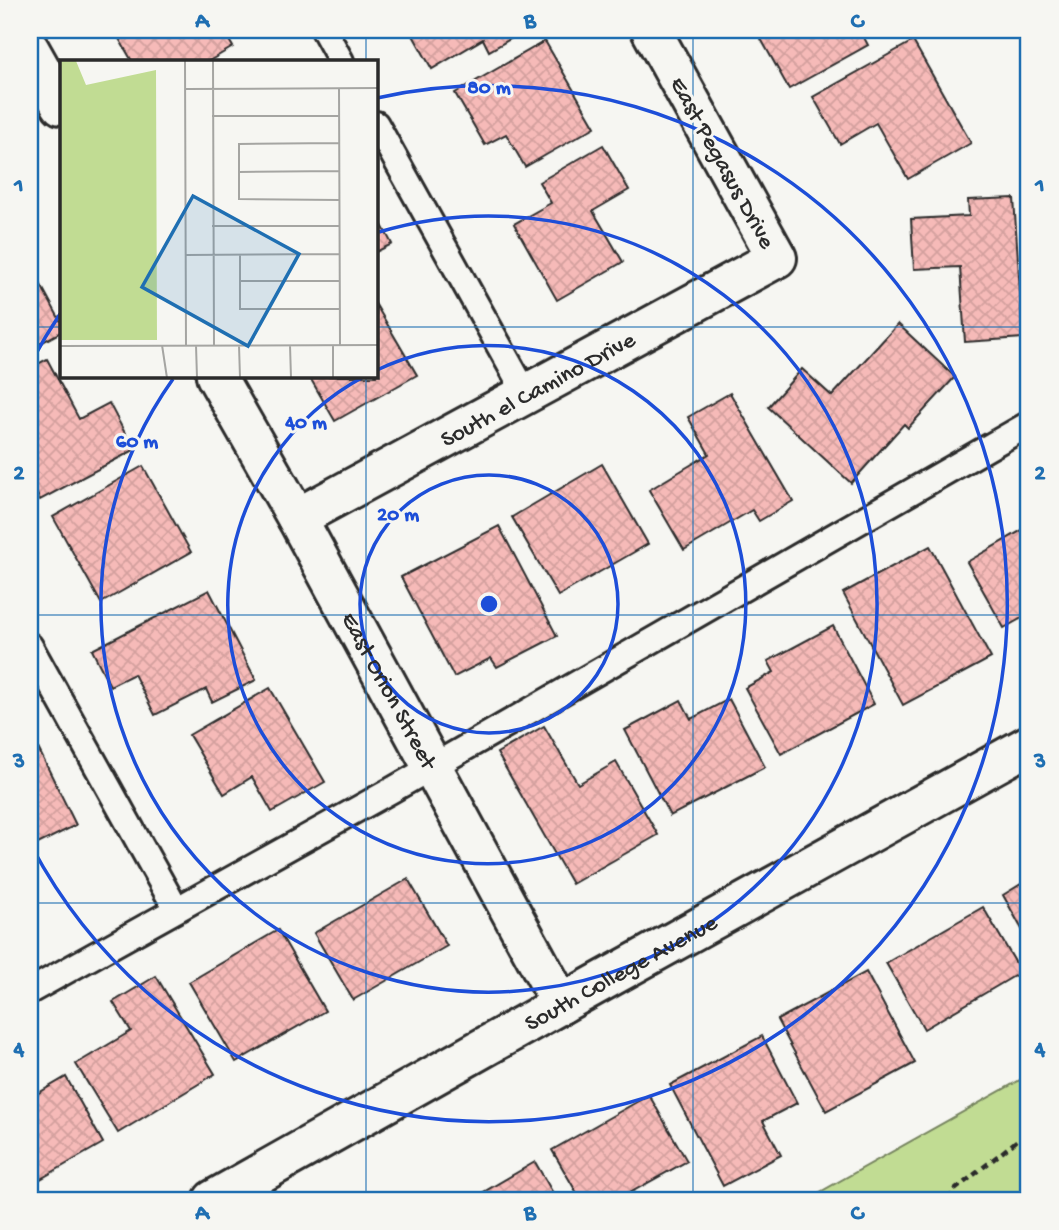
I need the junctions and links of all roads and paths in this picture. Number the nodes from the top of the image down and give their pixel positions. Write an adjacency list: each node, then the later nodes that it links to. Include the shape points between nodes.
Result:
1 (324, 30): 4 (lane)
2 (650, 30): 7 (street, East Pegasus Drive)
3 (30, 50): 5 (street)
4 (340, 60)
5 (60, 103)
6 (378, 128): 9 (lane)
7 (777, 258): 9 (street, South el Camino Drive)
8 (217, 378): 11 (street, East Orion Street)
9 (526, 394): 11 (street, South el Camino Drive)
10 (1029, 424): 14 (lane)
11 (297, 518): 14 (street, East Orion Street)
12 (30, 646): 15 (lane)
13 (1029, 746): 17 (street, South College Avenue)
14 (432, 766): 15 (lane); 17 (street, East Orion Street)
15 (176, 909): 16 (lane)
16 (30, 991)
17 (561, 1004): 19 (street, South College Avenue)
18 (1029, 1131): 20 (path)
19 (213, 1200)
20 (948, 1200)

